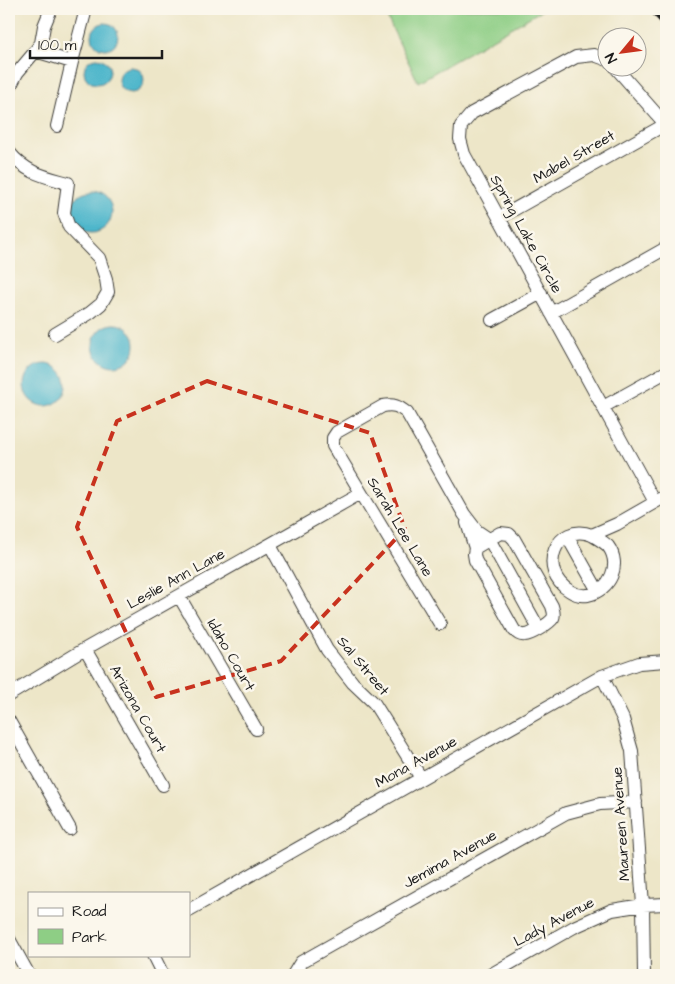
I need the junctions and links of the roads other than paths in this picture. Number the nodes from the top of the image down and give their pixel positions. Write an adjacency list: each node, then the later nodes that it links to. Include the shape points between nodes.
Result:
1 (51, 9): 3 (street)
2 (86, 9): 5 (street)
3 (35, 52): 5 (street); 7 (street, via 17,73)
4 (598, 56): 11 (street, Spring Lake Circle, via 576,57 472,114 461,126 464,154)
5 (72, 62): 9 (street)
6 (625, 78): 8 (street)
7 (9, 89)
8 (666, 124): 11 (street, Mabel Street)
9 (57, 126)
10 (9, 152): 16 (street, via 16,161 36,174 68,183 64,213 69,227 99,258 106,279 108,292 101,304)
11 (499, 218): 13 (street, Spring Lake Circle)
12 (666, 248): 14 (street)
13 (541, 293): 14 (street, Spring Lake Circle); 15 (street)
14 (551, 313): 18 (street, Spring Lake Circle)
15 (492, 320)
16 (55, 334)
17 (666, 372): 18 (street)
18 (603, 407): 20 (street, Spring Lake Circle)
19 (361, 493): 21 (street, Sarah Lee Lane, via 333,446 333,438 337,432 391,404 407,412); 26 (street, Leslie Ann Lane); 31 (street, Sarah Lee Lane)
20 (661, 499): 22 (street, Spring Lake Circle)
21 (464, 514): 25 (street, via 476,531); 27 (street)
22 (617, 524): 23 (street, Spring Lake Circle); 28 (street, via 611,533)
23 (592, 535): 24 (street, via 576,532); 28 (street)
24 (568, 536): 29 (street); 29 (street, via 553,552 553,571 564,588 579,595)
25 (489, 539): 27 (street); 32 (street); 32 (street, via 500,533 514,539 552,606 553,618)
26 (270, 545): 30 (street, Leslie Ann Lane); 39 (street, Sal Street, via 327,650 353,684 374,703)
27 (475, 548): 32 (street, via 475,560 514,630 524,636)
28 (610, 550): 29 (street, via 614,570 606,585)
29 (598, 591)
30 (178, 596): 33 (street, Leslie Ann Lane); 38 (street, Idaho Court)
31 (440, 624)
32 (539, 629)
33 (85, 649): 36 (street, Leslie Ann Lane); 40 (street, Arizona Court)
34 (666, 661): 35 (street, Mona Avenue, via 639,663)
35 (602, 676): 39 (street, Mona Avenue); 41 (street, Maureen Avenue, via 623,719 632,752)
36 (9, 695)
37 (9, 721): 42 (street)
38 (256, 729)
39 (421, 778): 45 (street, Mona Avenue)
40 (163, 785)
41 (636, 802): 44 (street, Maureen Avenue); 50 (street, Jemima Avenue, via 600,804 566,813 301,962)
42 (70, 829)
43 (666, 904): 44 (street, Lady Avenue)
44 (643, 905): 51 (street, Lady Avenue, via 612,910 574,927); 52 (street, Maureen Avenue)
45 (190, 909)
46 (9, 939): 48 (street)
47 (155, 959): 49 (street)
48 (29, 975)
49 (163, 975)
50 (293, 975)
51 (490, 975)
52 (644, 975)

